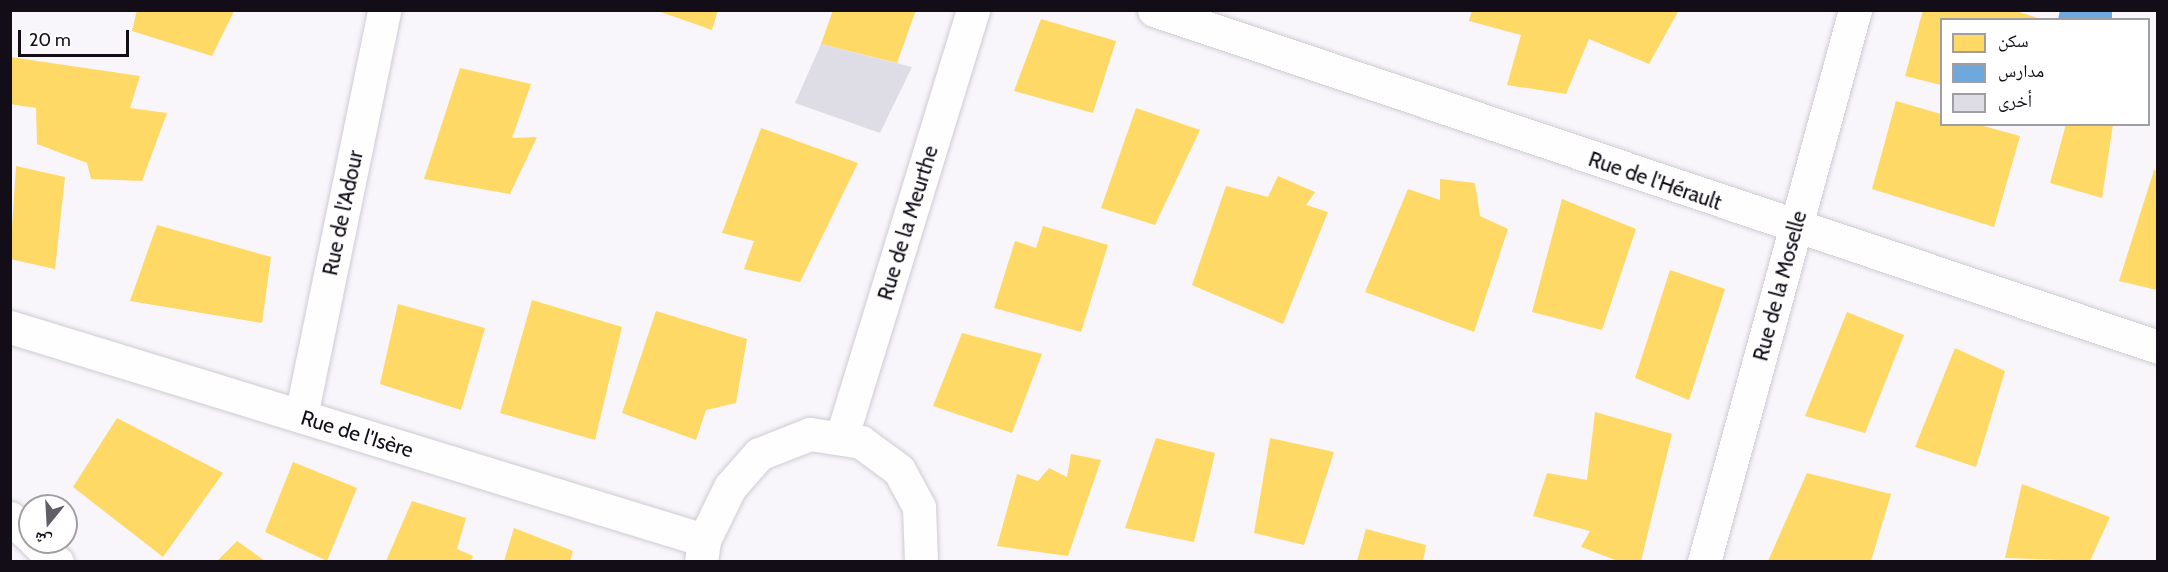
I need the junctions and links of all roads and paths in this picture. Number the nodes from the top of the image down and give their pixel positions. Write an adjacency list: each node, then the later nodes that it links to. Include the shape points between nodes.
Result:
1 (384, 10): 8 (street, Rue de l'Adour)
2 (973, 10): 9 (street, Rue de la Meurthe)
3 (1154, 10): 5 (street, Rue de l'Hérault)
4 (1855, 10): 5 (street, Rue de la Moselle)
5 (1796, 229): 7 (street, Rue de l'Hérault); 12 (street, Rue de la Moselle)
6 (10, 327): 8 (street, Rue de l'Isère)
7 (2157, 347)
8 (301, 416): 10 (street, Rue de l'Isère)
9 (842, 436): 10 (street, via 810,434 759,454 730,487); 11 (street, via 871,448 899,470 919,507)
10 (703, 551)
11 (921, 561)
12 (1704, 561)

